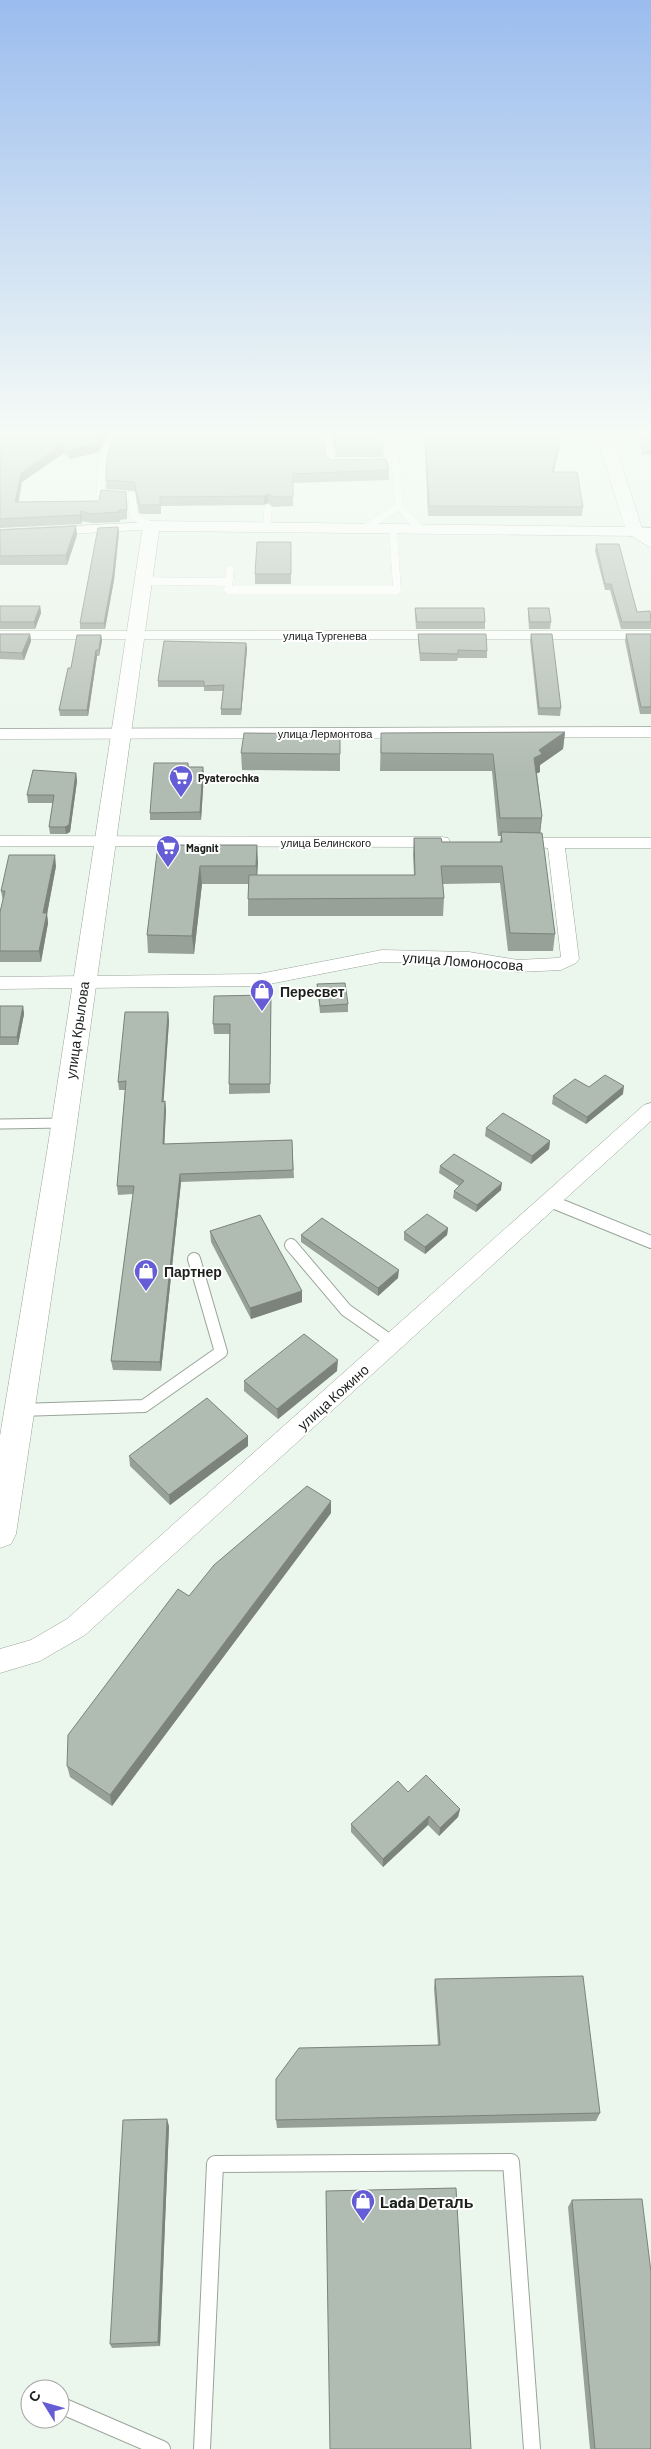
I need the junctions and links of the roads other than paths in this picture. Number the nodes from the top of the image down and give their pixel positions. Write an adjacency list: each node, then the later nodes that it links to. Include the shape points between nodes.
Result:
1 (149, 545): 4 (main road, улица Крылова)
2 (394, 545): 5 (lane, via 396,590 228,590)
3 (230, 570): 5 (lane)
4 (143, 581): 5 (lane); 7 (main road, улица Крылова)
5 (228, 582)
6 (0, 635): 7 (street, улица Тургенева)
7 (135, 635): 8 (street, улица Тургенева); 10 (main road, улица Крылова)
8 (651, 635)
9 (651, 732): 10 (street, улица Лермонтова)
10 (121, 733): 11 (street, улица Лермонтова); 13 (main road, улица Крылова)
11 (0, 734)
12 (0, 841): 13 (street, улица Белинского)
13 (105, 841): 14 (street, улица Белинского); 18 (main road, улица Крылова)
14 (458, 842)
15 (527, 843): 16 (street)
16 (556, 843): 17 (street); 18 (street, улица Ломоносова, via 570,959 561,964 518,966 469,958 382,956 259,980)
17 (651, 843)
18 (84, 982): 19 (street, улица Ломоносова); 21 (main road, улица Крылова)
19 (0, 983)
20 (651, 1110): 23 (street, улица Кожино)
21 (64, 1123): 22 (lane); 28 (main road, улица Крылова)
22 (0, 1124)
23 (550, 1201): 24 (lane); 27 (street, улица Кожино)
24 (651, 1242)
25 (291, 1246): 27 (lane, via 346,1310)
26 (194, 1259): 28 (lane, via 221,1352 144,1406)
27 (393, 1343): 30 (street, улица Кожино, via 76,1627 46,1647)
28 (20, 1410): 29 (main road, улица Крылова)
29 (0, 1534)
30 (0, 1661)
31 (70, 2409): 32 (lane)
32 (162, 2449)
33 (202, 2449): 34 (lane, via 214,2164 510,2162)
34 (532, 2449)

